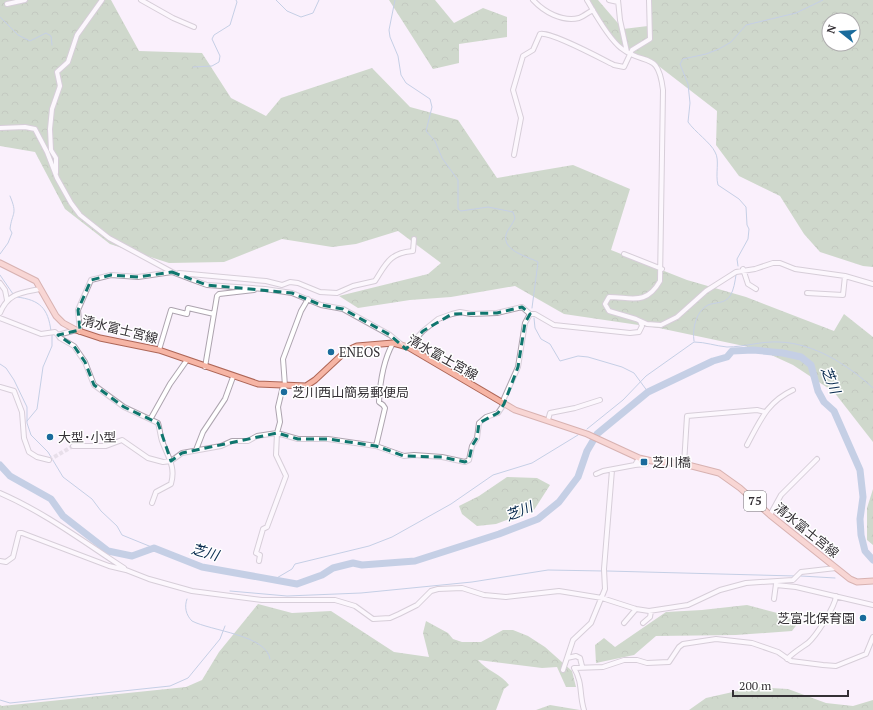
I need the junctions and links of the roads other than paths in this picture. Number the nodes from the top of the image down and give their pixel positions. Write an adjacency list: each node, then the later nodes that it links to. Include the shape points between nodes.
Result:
1 (25, 0): 9 (street)
2 (102, 0): 15 (street, via 77,35 68,62 57,72 60,86 52,109 50,129)
3 (141, 0): 11 (street)
4 (533, 0): 10 (street, via 549,13 564,18 580,18)
5 (587, 0): 10 (street)
6 (609, 0): 8 (street)
7 (649, 0): 12 (street, via 650,38)
8 (618, 1): 12 (street)
9 (7, 4)
10 (593, 10): 12 (street, via 616,43)
11 (194, 27)
12 (629, 53): 14 (street, via 626,66 620,67 560,38 540,34 533,50 523,56 513,90 522,118); 19 (street, via 653,62 662,80)
13 (0, 128): 15 (street, via 35,129)
14 (514, 155)
15 (57, 178): 21 (street, via 80,215 93,227)
16 (414, 239): 21 (street, via 413,251 390,258 375,281 337,293 320,292 298,283 282,285 266,281)
17 (624, 254): 19 (street)
18 (0, 263): 25 (main road, 清水富士宮線 / 75, via 32,278)
19 (662, 269): 35 (street, via 660,281 647,296 636,300 614,297 608,297 606,300 605,304 609,311)
20 (743, 270): 22 (street, via 780,263 795,269); 27 (street, via 748,284); 35 (street, via 706,291 677,317 661,325 654,326)
21 (172, 272): 26 (street, via 207,285); 36 (street, via 138,277 111,275 91,280 78,310)
22 (845, 276): 24 (street); 28 (street, via 843,295)
23 (0, 283): 29 (street)
24 (873, 284)
25 (40, 289): 29 (street); 36 (main road, 清水富士宮線 / 75, via 56,316)
26 (261, 289): 30 (street, via 292,293); 32 (street, via 219,294)
27 (756, 289)
28 (808, 292)
29 (9, 298): 31 (street)
30 (308, 299): 39 (street, via 321,305 343,309 390,335); 45 (street, via 283,359)
31 (0, 313)
32 (214, 314): 41 (street, via 188,308 187,314 172,310); 43 (street)
33 (530, 314): 35 (street, via 559,326 630,333 639,332 642,326); 40 (street, via 522,307 497,313 452,314 423,331); 49 (street, via 525,323 518,367)
34 (0, 318): 37 (street, via 32,332)
35 (640, 320)
36 (78, 331): 37 (street); 41 (main road, 清水富士宮線 / 75)
37 (57, 333): 51 (street, via 60,338 74,346 86,362 94,385 124,408)
38 (393, 343): 39 (main road, 清水富士宮線 / 75); 45 (main road, 清水富士宮線 / 75, via 357,346 346,351 311,384); 56 (street, via 385,359 379,402 385,408)
39 (402, 345): 40 (main road, 清水富士宮線 / 75)
40 (408, 347): 49 (main road, 清水富士宮線 / 75)
41 (159, 350): 42 (main road, 清水富士宮線 / 75)
42 (187, 360): 43 (main road, 清水富士宮線 / 75); 51 (street)
43 (205, 367): 44 (main road, 清水富士宮線 / 75)
44 (233, 377): 45 (main road, 清水富士宮線 / 75, via 258,384); 57 (street, via 225,399 202,432)
45 (284, 386): 53 (street, via 278,407 280,422)
46 (0, 387): 60 (street, via 14,391 22,412 24,438 29,452)
47 (793, 390): 50 (street, via 775,400)
48 (600, 400): 52 (street, via 550,413)
49 (503, 403): 52 (main road, 清水富士宮線 / 75, via 515,410); 56 (street, via 498,413 486,417 479,423 476,443 472,446 469,460 465,462 442,457 404,456)
50 (765, 412): 54 (street); 63 (street, via 757,410 686,416)
51 (151, 418): 61 (street, via 158,423)
52 (548, 420): 58 (main road, 清水富士宮線 / 75, via 587,434)
53 (277, 433): 56 (street, via 298,439 328,439); 57 (street); 71 (street, via 276,455 286,476 256,553 260,555)
54 (747, 445)
55 (73, 446): 61 (street, via 106,446 122,440 148,458 163,462)
56 (376, 446)
57 (196, 450): 61 (street, via 182,453)
58 (639, 458): 63 (main road, 清水富士宮線 / 75); 64 (street)
59 (817, 459): 69 (street, via 781,495)
60 (49, 460)
61 (171, 461): 68 (street, via 174,475 171,484 156,492)
62 (646, 464): 64 (street)
63 (684, 464): 69 (main road, 清水富士宮線 / 75, via 719,473)
64 (635, 465): 65 (street)
65 (612, 470): 66 (street); 77 (street, via 604,571 605,589)
66 (596, 474)
67 (0, 493): 73 (street, via 20,501)
68 (152, 503)
69 (770, 515): 72 (main road, 清水富士宮線 / 75)
70 (0, 561): 73 (street, via 6,562 13,557 19,534 22,533)
71 (259, 561)
72 (836, 568): 74 (main road, 清水富士宮線 / 75, via 857,582); 75 (street)
73 (126, 570): 77 (street, via 192,591 231,597 295,601 335,600 355,606 373,619 390,618 399,614 417,605 431,591 438,589 462,588 493,597 559,592)
74 (873, 581)
75 (776, 583): 76 (street); 78 (street); 81 (street, via 739,585 713,592 688,605)
76 (836, 596): 79 (street); 87 (street, via 833,607 808,642)
77 (602, 598): 80 (street); 86 (street, via 591,623 573,640)
78 (774, 599)
79 (873, 606)
80 (636, 609): 81 (street); 82 (street)
81 (651, 611): 83 (street)
82 (624, 623)
83 (643, 623)
84 (873, 637): 85 (street)
85 (872, 643): 87 (street, via 866,654 836,666)
86 (567, 658): 88 (street, via 580,658); 89 (street)
87 (788, 659): 88 (street, via 778,652 752,643 716,639 683,644 669,662 624,660 602,667)
88 (582, 666): 90 (street, via 574,668 580,678)
89 (563, 670)
90 (584, 710)

